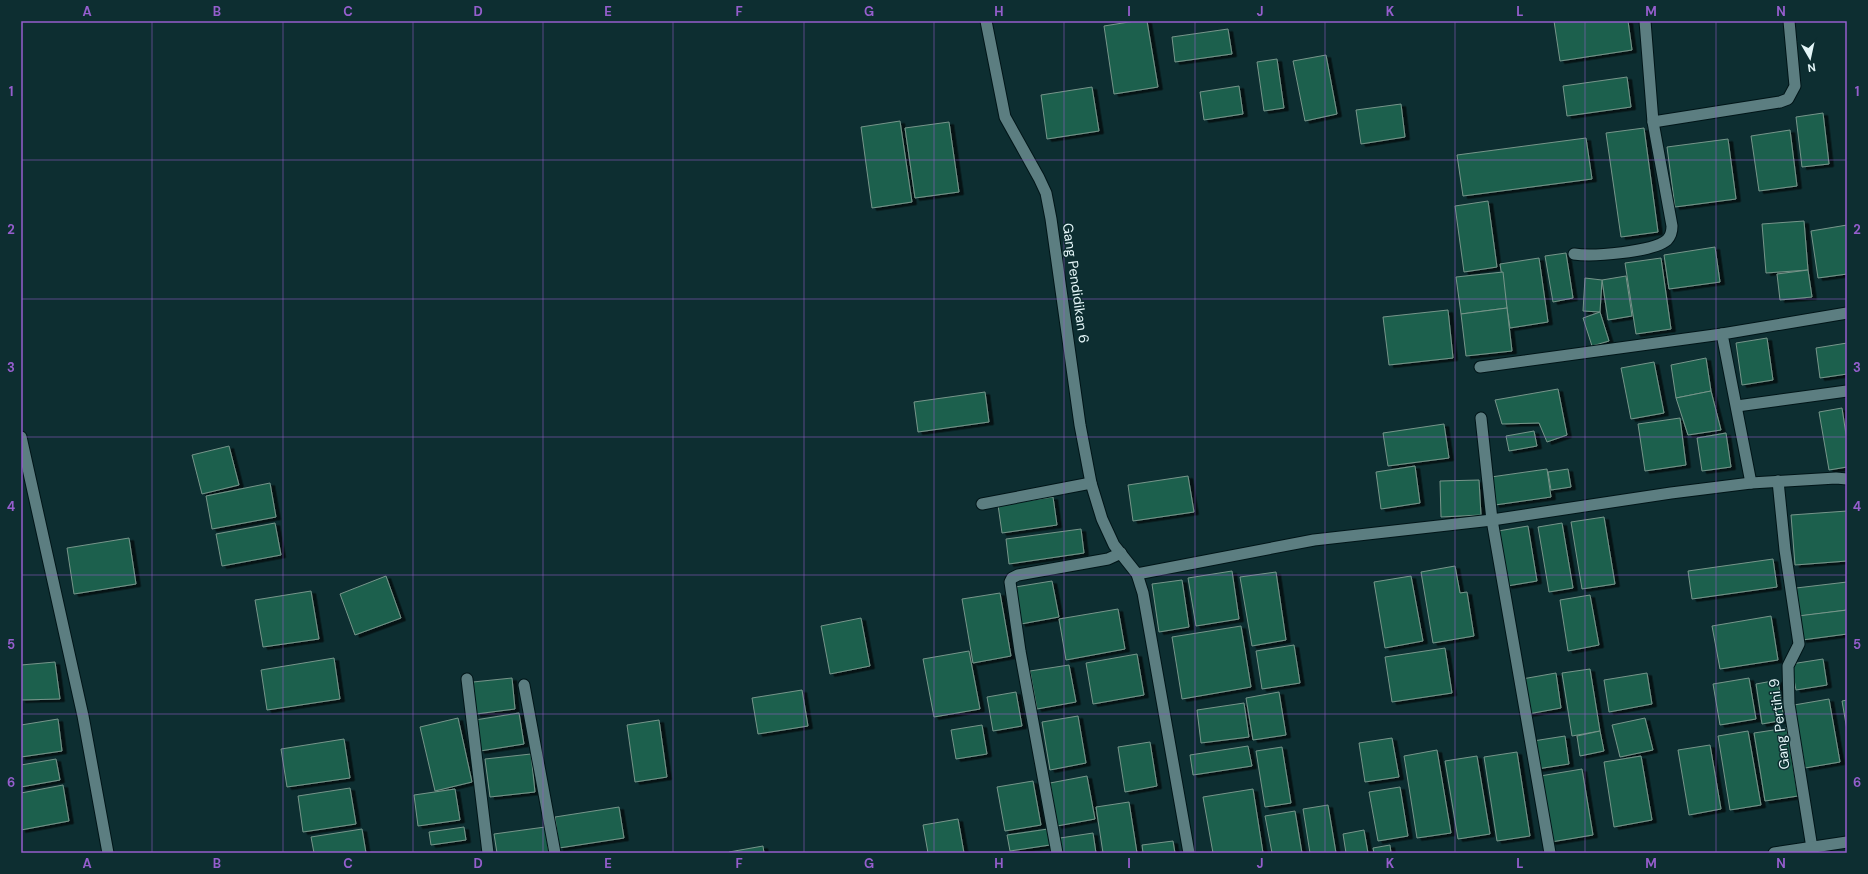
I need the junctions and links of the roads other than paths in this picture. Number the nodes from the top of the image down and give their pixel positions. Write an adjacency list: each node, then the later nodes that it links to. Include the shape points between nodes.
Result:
1 (986, 21): 15 (street, Gang Pendidikan 6, via 1005,117 1046,193)
2 (1645, 21): 4 (street)
3 (1789, 21): 4 (street, via 1795,86 1788,99)
4 (1653, 122): 5 (street, via 1672,226 1670,236 1658,245 1635,250 1587,256)
5 (1574, 254)
6 (1847, 313): 7 (street)
7 (1722, 334): 8 (street); 10 (street)
8 (1480, 367)
9 (1847, 391): 10 (street)
10 (1737, 406): 16 (street)
11 (1481, 418): 18 (street)
12 (21, 437): 25 (street, via 83,716)
13 (1847, 479): 14 (street)
14 (1778, 481): 16 (street); 24 (street, Gang Pertihi 9, via 1784,550 1799,644 1788,666 1789,704)
15 (1091, 483): 17 (street); 19 (street, Gang Pendidikan 6, via 1102,519 1114,545)
16 (1751, 483): 18 (street)
17 (982, 504)
18 (1492, 520): 20 (street, via 1314,540); 30 (street)
19 (1121, 553): 20 (street, Gang Pendidikan 6); 28 (street, via 1108,559 1018,576 1010,582)
20 (1137, 574): 29 (street, Gang Pendidikan 6, via 1143,593)
21 (467, 679): 26 (street)
22 (524, 685): 27 (street)
23 (1847, 842): 24 (street)
24 (1812, 848): 31 (street)
25 (108, 853)
26 (488, 853)
27 (555, 853)
28 (1057, 853)
29 (1189, 853)
30 (1550, 853)
31 (1774, 853)

